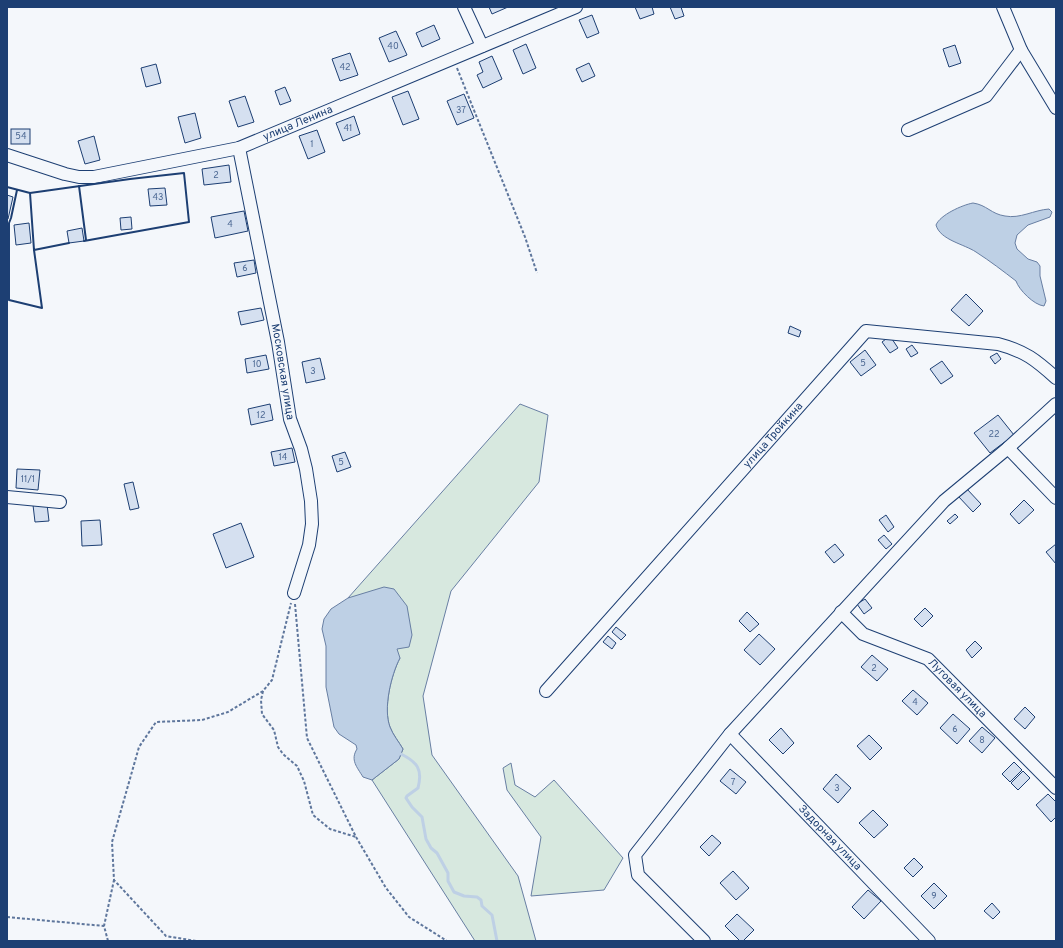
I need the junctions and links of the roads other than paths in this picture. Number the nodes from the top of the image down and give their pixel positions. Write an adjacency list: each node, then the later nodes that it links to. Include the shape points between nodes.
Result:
1 (464, 7): 4 (street)
2 (576, 7): 4 (street, улица Ленина)
3 (1003, 7): 5 (street)
4 (482, 46): 8 (street, улица Ленина)
5 (1021, 50): 6 (street); 7 (street, via 986,96)
6 (1056, 108)
7 (908, 130)
8 (238, 148): 9 (street, улица Ленина, via 79,178); 16 (street, Московская улица, via 278,342 290,419 301,449 311,501 312,524 309,545)
9 (7, 155)
10 (1056, 378): 18 (street, улица Тройкина, via 1034,359 1015,348 998,344 866,331)
11 (1056, 404): 12 (street)
12 (1008, 448): 14 (street); 17 (street, via 944,501)
13 (7, 497): 15 (street)
14 (1056, 498)
15 (60, 502)
16 (294, 593)
17 (841, 612): 19 (street); 20 (street, Луговая улица, via 863,634 928,659)
18 (546, 691)
19 (730, 734): 21 (street, via 635,855 638,876); 22 (street, Задорная улица)
20 (1056, 788)
21 (704, 941)
22 (929, 941)

